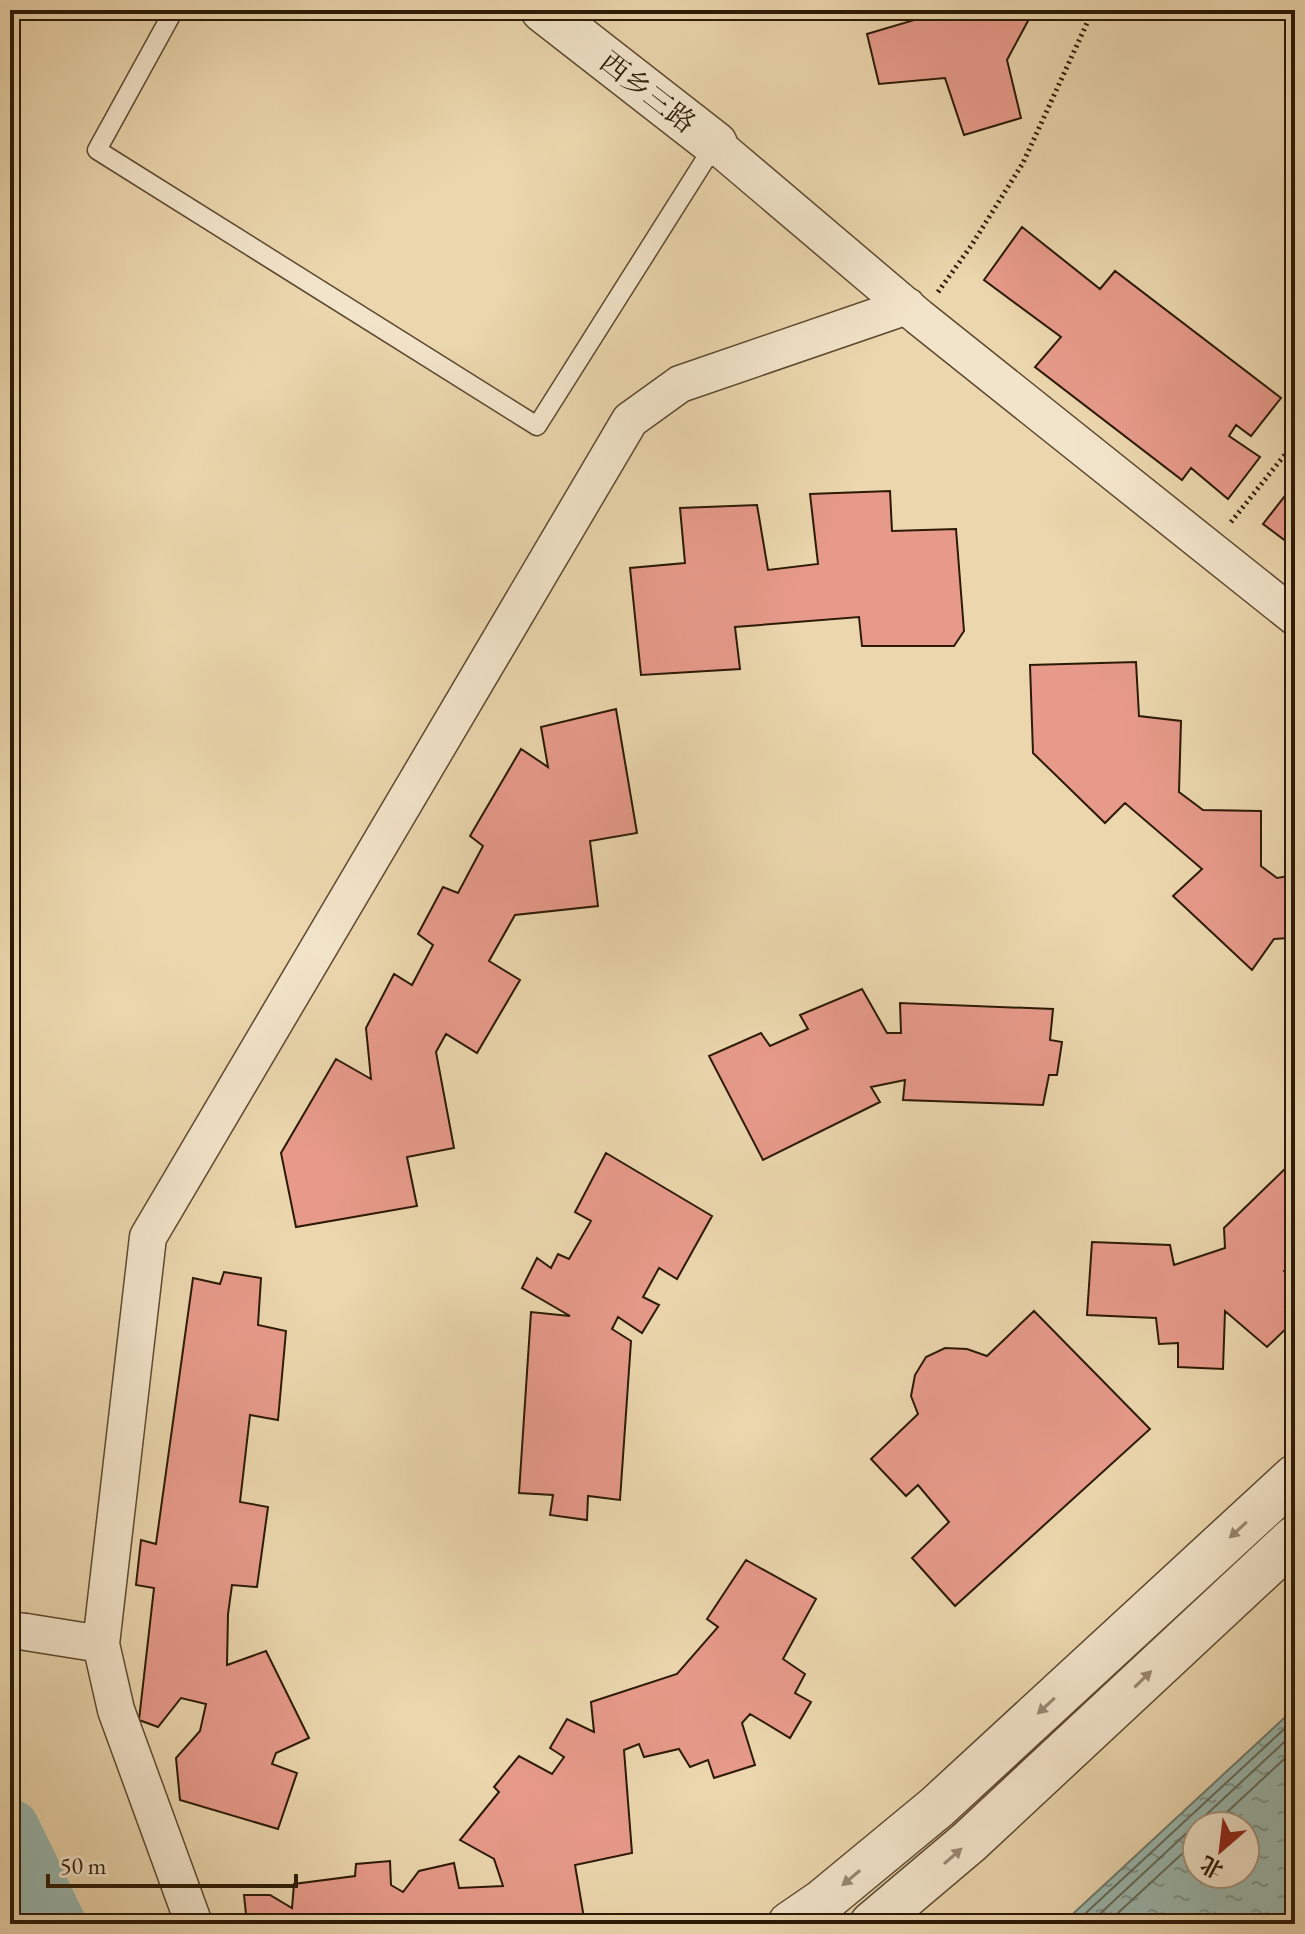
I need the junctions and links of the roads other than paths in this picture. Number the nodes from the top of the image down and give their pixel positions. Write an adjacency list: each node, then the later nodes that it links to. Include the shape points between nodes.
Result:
1 (174, 10): 3 (lane, via 97,150 537,426)
2 (543, 10): 3 (street, 西乡三路)
3 (715, 144): 4 (street)
4 (913, 311): 5 (street); 9 (street, via 680,384 630,420 599,468 148,1237)
5 (1295, 617)
6 (1295, 1477): 11 (street, one-way to 11, via 937,1807)
7 (1295, 1538): 12 (street, one-way to 7, via 969,1842)
8 (18, 1631): 9 (street)
9 (101, 1644): 10 (street, via 116,1710)
10 (194, 1924)
11 (790, 1924)
12 (872, 1924)

